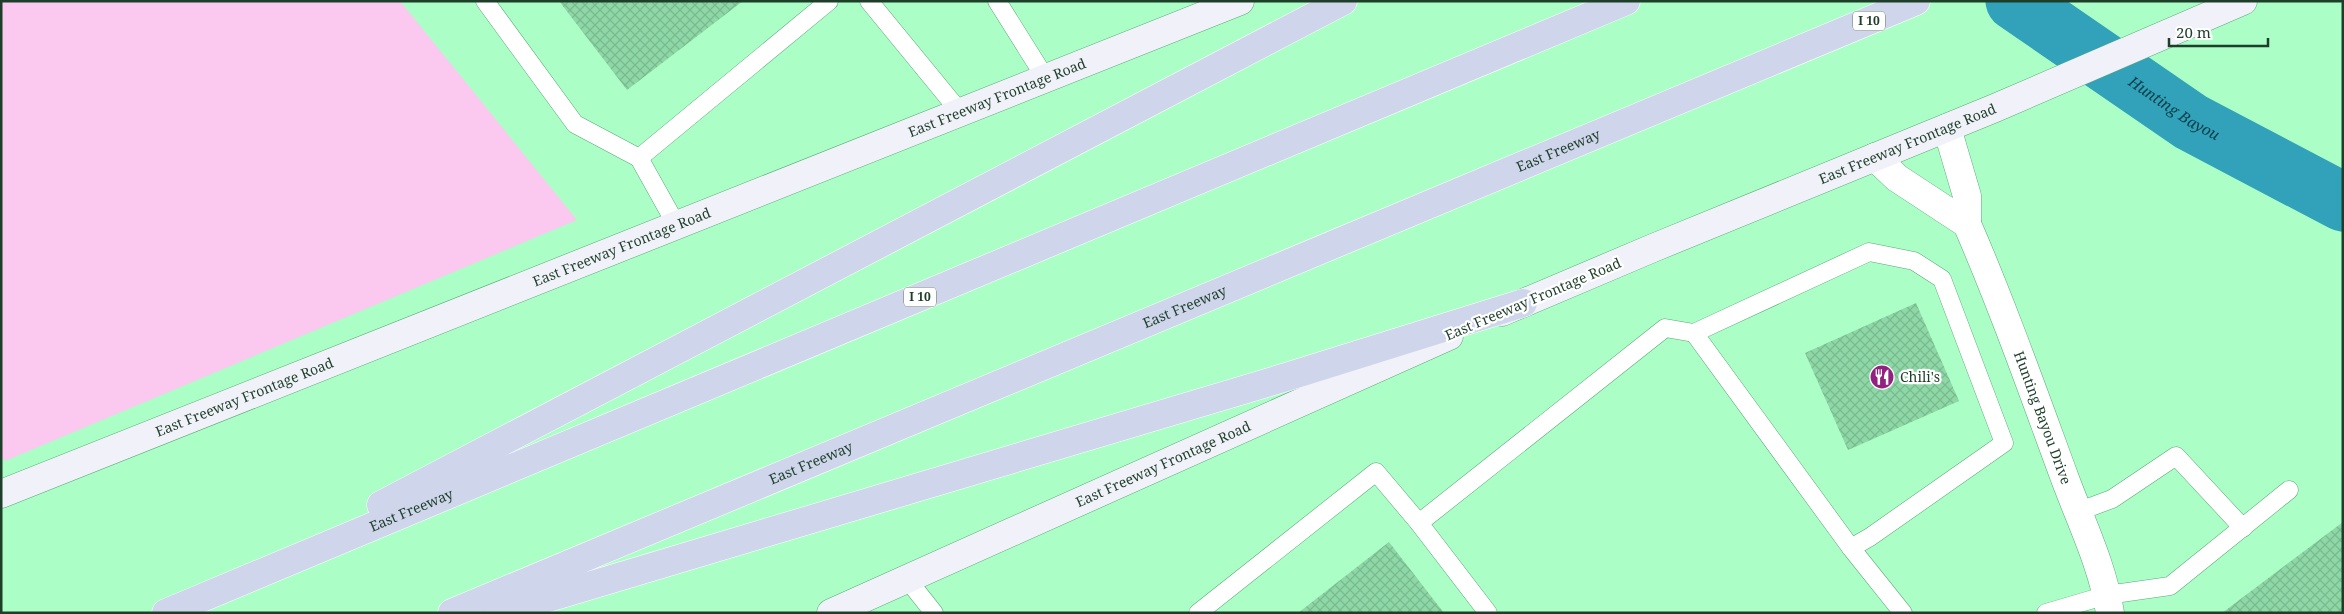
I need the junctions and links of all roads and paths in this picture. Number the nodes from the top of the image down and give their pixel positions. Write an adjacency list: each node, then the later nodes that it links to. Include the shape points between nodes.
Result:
1 (485, 1): 14 (lane, via 575,124)
2 (829, 1): 14 (lane)
3 (869, 1): 11 (lane)
4 (997, 1): 10 (lane)
5 (1240, 1): 10 (main road, East Freeway Frontage Road)
6 (1343, 1): 26 (highway)
7 (1626, 1): 26 (highway, East Freeway / I 10)
8 (1916, 1): 29 (highway, East Freeway / I 10)
9 (2243, 1): 12 (main road, East Freeway Frontage Road)
10 (1046, 79): 11 (main road, East Freeway Frontage Road)
11 (960, 112): 16 (main road, East Freeway Frontage Road)
12 (1947, 128): 13 (main road, East Freeway Frontage Road); 15 (street, Hunting Bayou Drive, via 1967,196)
13 (1876, 157): 15 (street, via 1897,178); 17 (main road, East Freeway Frontage Road)
14 (640, 158): 16 (lane)
15 (1968, 224): 21 (street, Hunting Bayou Drive)
16 (677, 226): 20 (main road, East Freeway Frontage Road)
17 (1523, 303): 25 (main road, East Freeway Frontage Road); 30 (highway)
18 (1694, 333): 22 (lane, via 1664,328); 24 (lane); 24 (lane, via 1869,252 1914,262 1942,279 2004,443)
19 (2289, 490): 23 (lane)
20 (1, 494)
21 (2077, 512): 23 (lane, via 2112,499 2176,456); 27 (street, Hunting Bayou Drive)
22 (1419, 523): 33 (lane, via 1376,472); 34 (lane)
23 (2243, 528): 27 (lane, via 2170,586)
24 (1851, 548): 35 (lane)
25 (907, 579): 31 (main road, East Freeway Frontage Road); 32 (lane)
26 (214, 593): 28 (highway, East Freeway / I 10)
27 (2109, 604): 36 (lane)
28 (166, 613)
29 (452, 613)
30 (498, 613)
31 (831, 613)
32 (934, 613)
33 (1198, 613)
34 (1488, 613)
35 (1902, 613)
36 (2046, 613)

